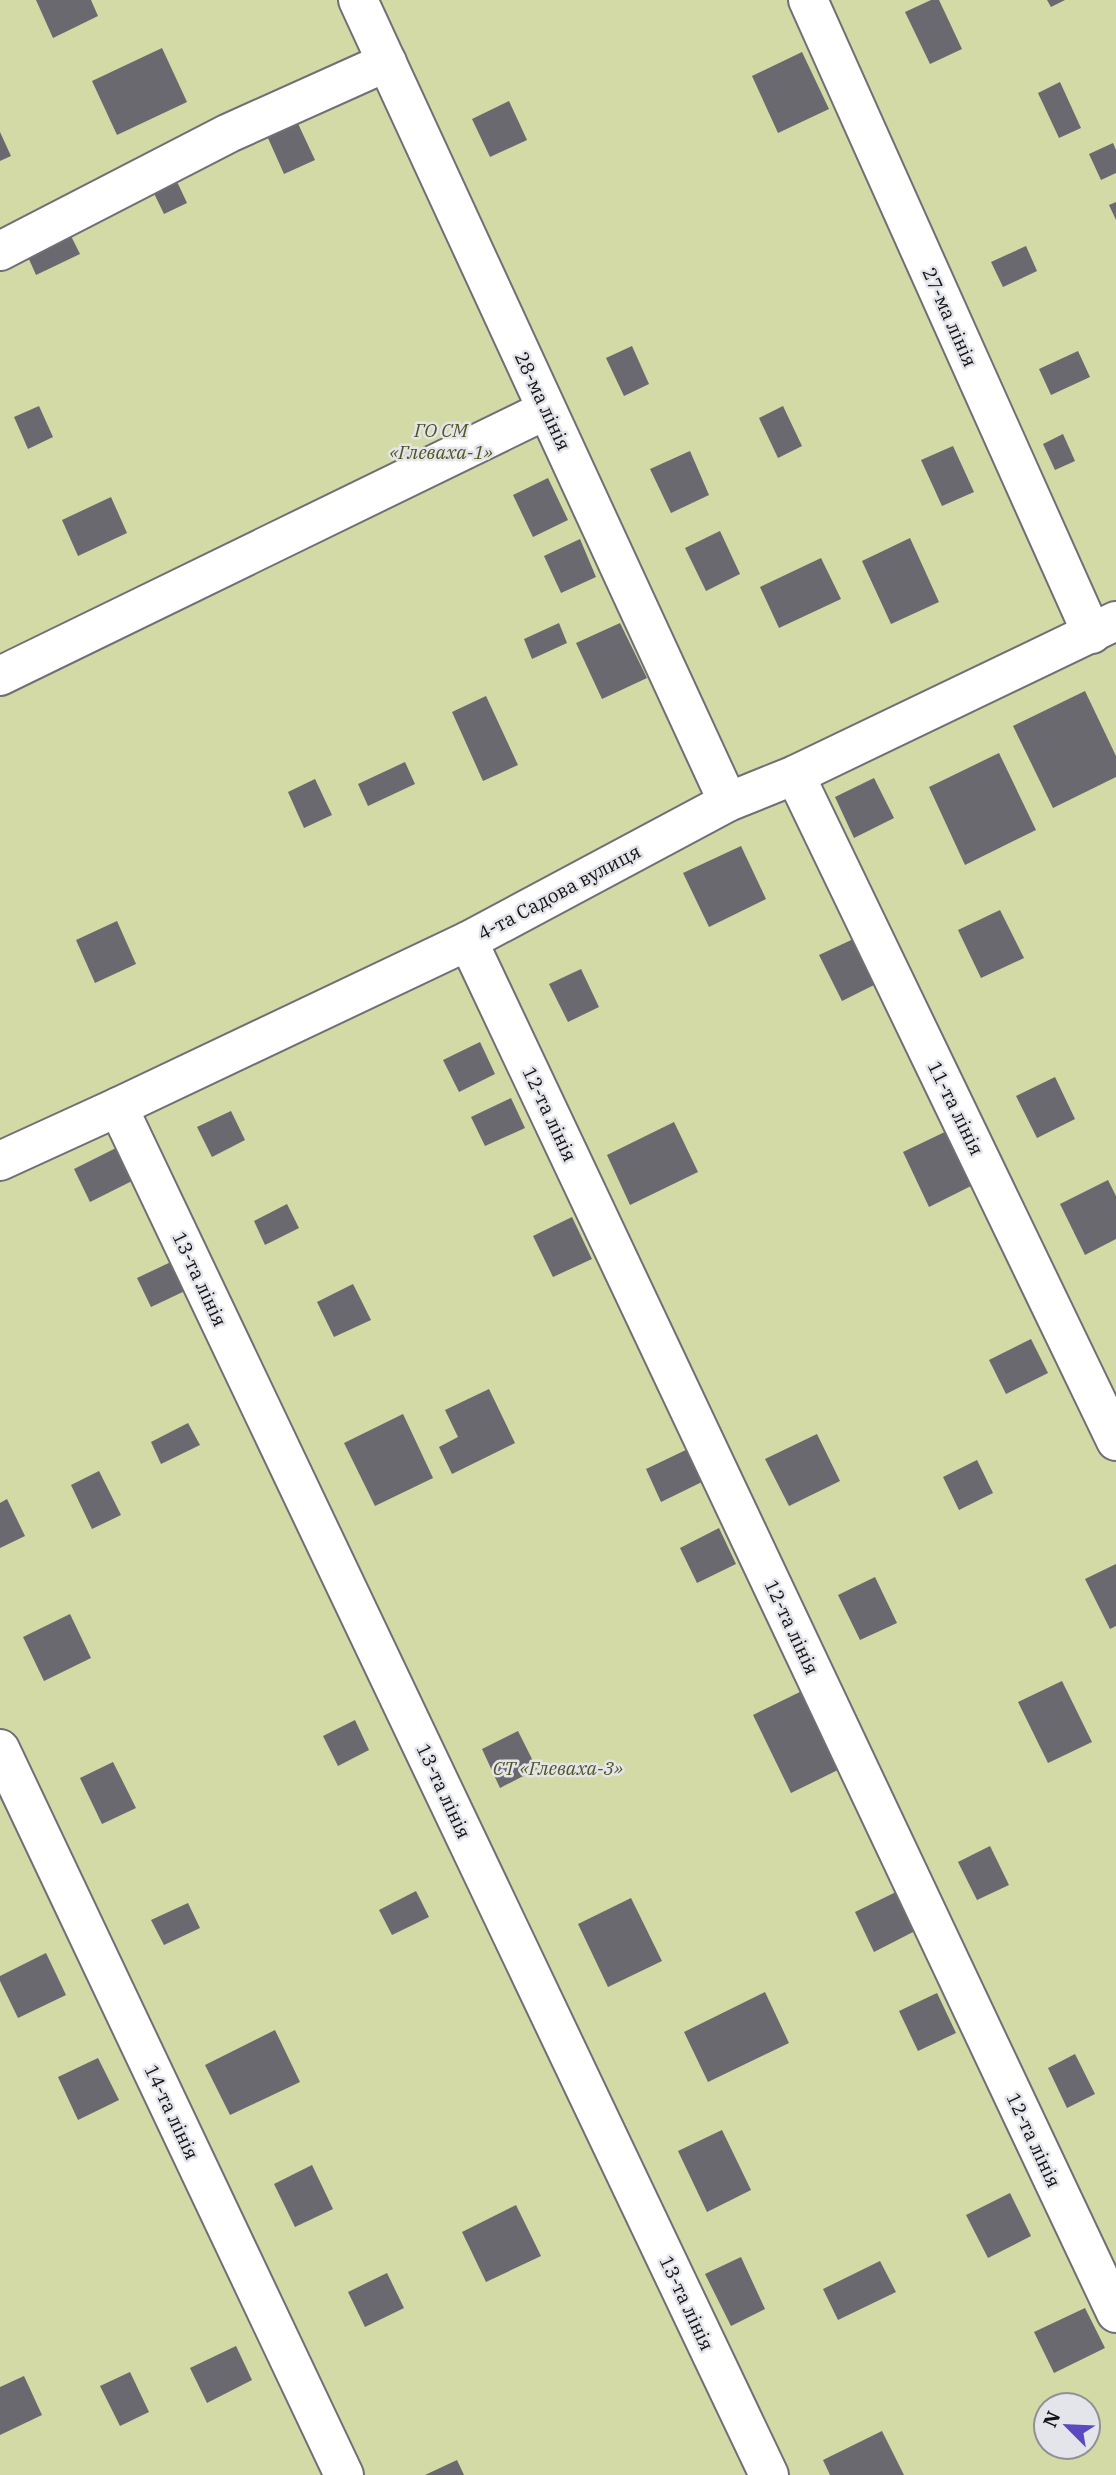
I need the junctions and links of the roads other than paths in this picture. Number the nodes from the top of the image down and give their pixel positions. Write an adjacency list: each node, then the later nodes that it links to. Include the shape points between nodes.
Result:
1 (358, 0): 3 (street, 28-ма лінія)
2 (808, 0): 6 (street, 27-ма лінія)
3 (387, 62): 4 (street, via 229,134); 5 (street, 28-ма лінія)
4 (0, 251)
5 (547, 410): 7 (street); 9 (street, 28-ма лінія)
6 (1104, 627): 8 (street, 4-та Садова вулиця)
7 (0, 676)
8 (796, 775): 9 (street, 4-та Садова вулиця); 13 (street, 11-та лінія)
9 (728, 802): 10 (street, 4-та Садова вулиця)
10 (468, 941): 11 (street, 4-та Садова вулиця); 15 (street, 12-та лінія)
11 (118, 1107): 12 (street, 4-та Садова вулиця); 17 (street, 13-та лінія)
12 (0, 1161)
13 (1116, 1441)
14 (0, 1749): 16 (street, 14-та лінія)
15 (1116, 2313)
16 (344, 2475)
17 (769, 2475)

